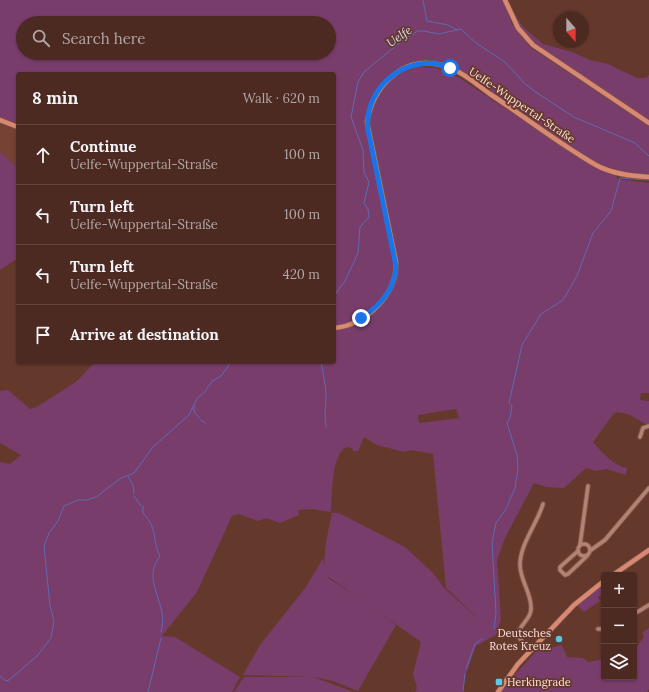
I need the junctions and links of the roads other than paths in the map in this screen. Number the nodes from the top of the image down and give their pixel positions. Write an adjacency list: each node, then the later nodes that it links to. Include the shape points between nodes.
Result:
1 (505, 0): 3 (main road, via 518,28 533,45)
2 (0, 120): 4 (main road)
3 (649, 123)
4 (16, 126)
5 (649, 176): 6 (main road, Uelfe-Wuppertal-Straße, via 621,174 596,165 446,66 422,63 405,67 390,77 377,92 367,122 396,262 394,278 388,292 374,309 352,323)
6 (336, 327)
7 (649, 426): 8 (street, via 643,428)
8 (640, 437)
9 (588, 486): 12 (street)
10 (649, 488): 13 (street, via 605,540)
11 (543, 504): 21 (street, via 520,559 531,610 518,636)
12 (580, 545): 13 (street, via 587,544); 15 (street)
13 (591, 550): 16 (street)
14 (649, 550): 17 (main road)
15 (578, 551): 16 (street, via 580,556); 16 (street, via 560,567 564,575)
16 (586, 556)
17 (616, 572)
18 (601, 583): 21 (main road, via 574,604)
19 (649, 605): 20 (street)
20 (637, 612)
21 (530, 651): 22 (main road)
22 (498, 692)

